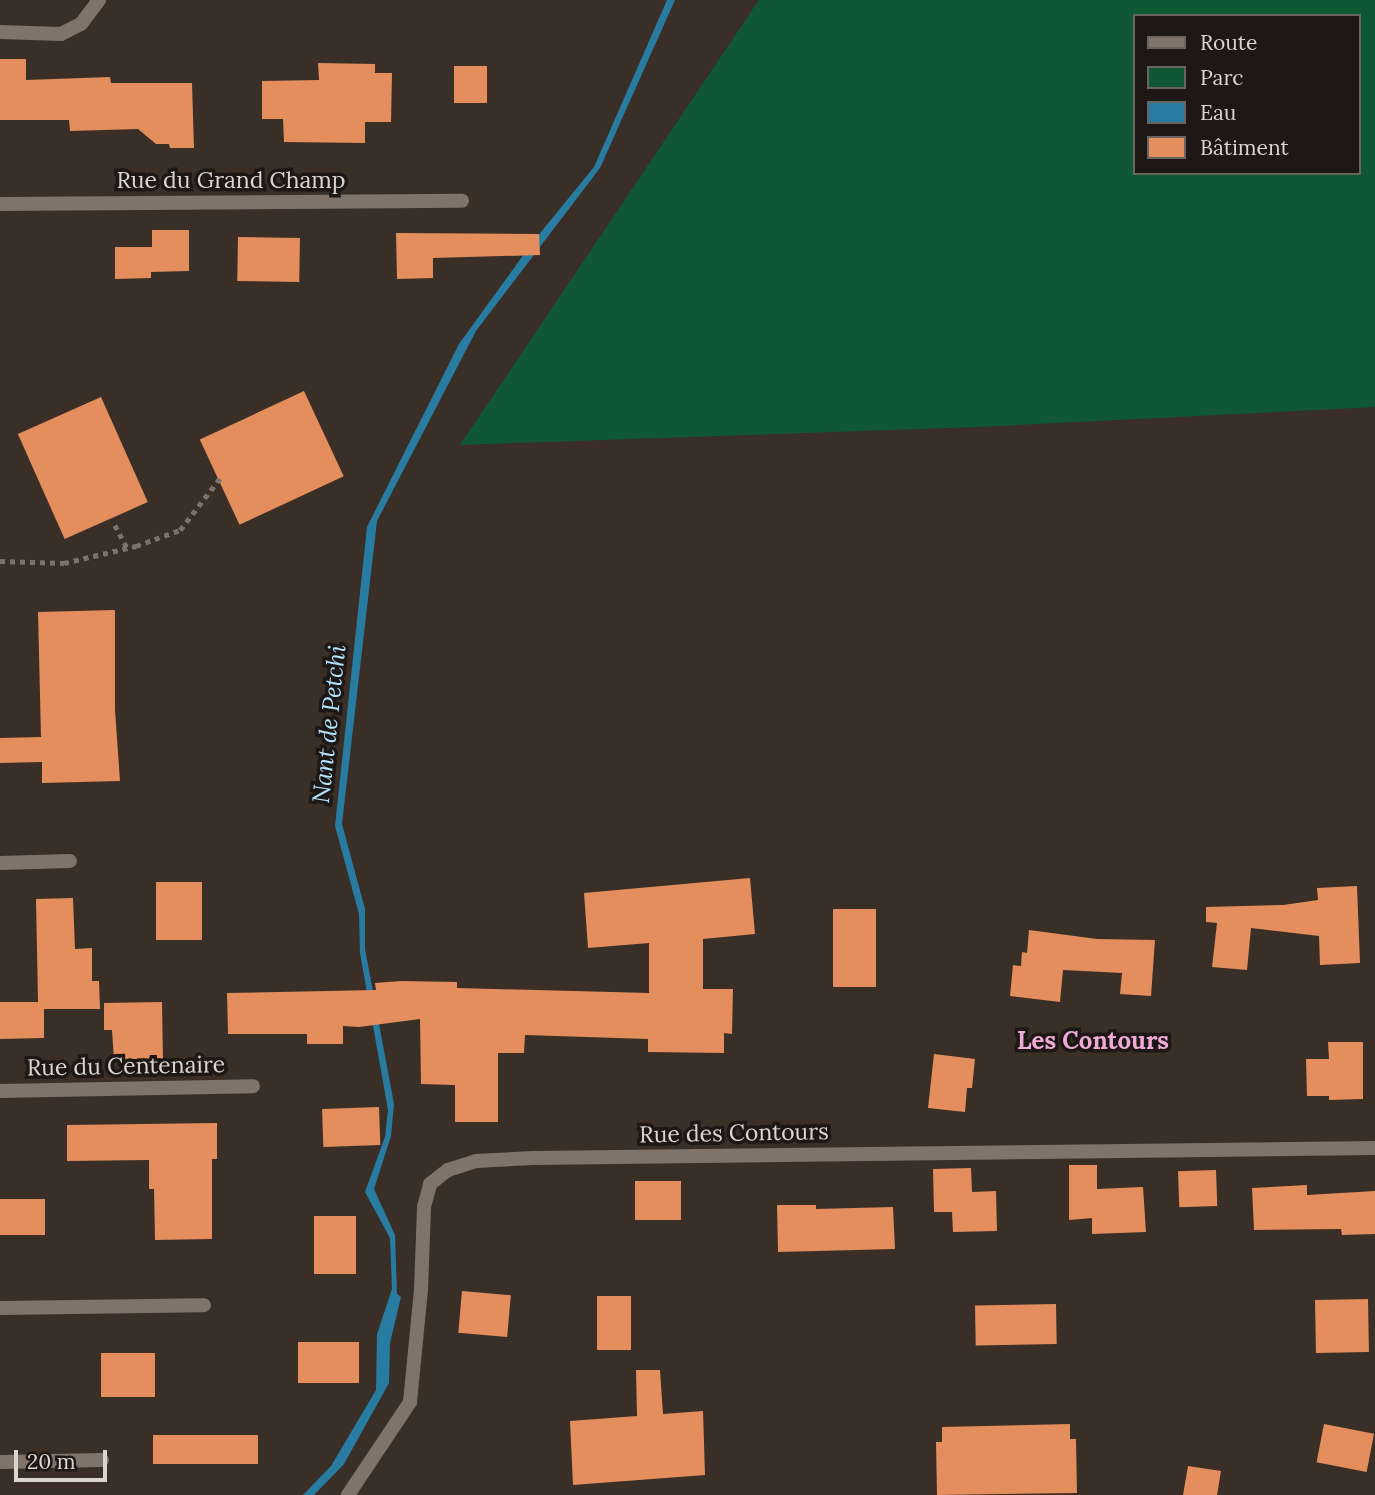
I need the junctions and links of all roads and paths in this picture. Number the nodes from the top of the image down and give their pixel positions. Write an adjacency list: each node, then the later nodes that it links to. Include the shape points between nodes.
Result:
1 (99, 0): 2 (street, via 81,24 61,34)
2 (0, 32)
3 (462, 201): 4 (street, Rue du Grand Champ)
4 (0, 204)
5 (220, 478): 7 (path, via 180,530)
6 (115, 525): 7 (path)
7 (127, 548): 8 (path, via 64,563)
8 (0, 561)
9 (70, 861): 10 (street)
10 (0, 863)
11 (253, 1086): 12 (street, Rue du Centenaire)
12 (0, 1091)
13 (1375, 1148): 18 (street, Rue des Contours, via 533,1158 477,1161 448,1170 430,1184 424,1206 410,1402)
14 (204, 1305): 15 (street)
15 (0, 1307)
16 (102, 1460): 17 (street)
17 (0, 1462)
18 (348, 1495)

